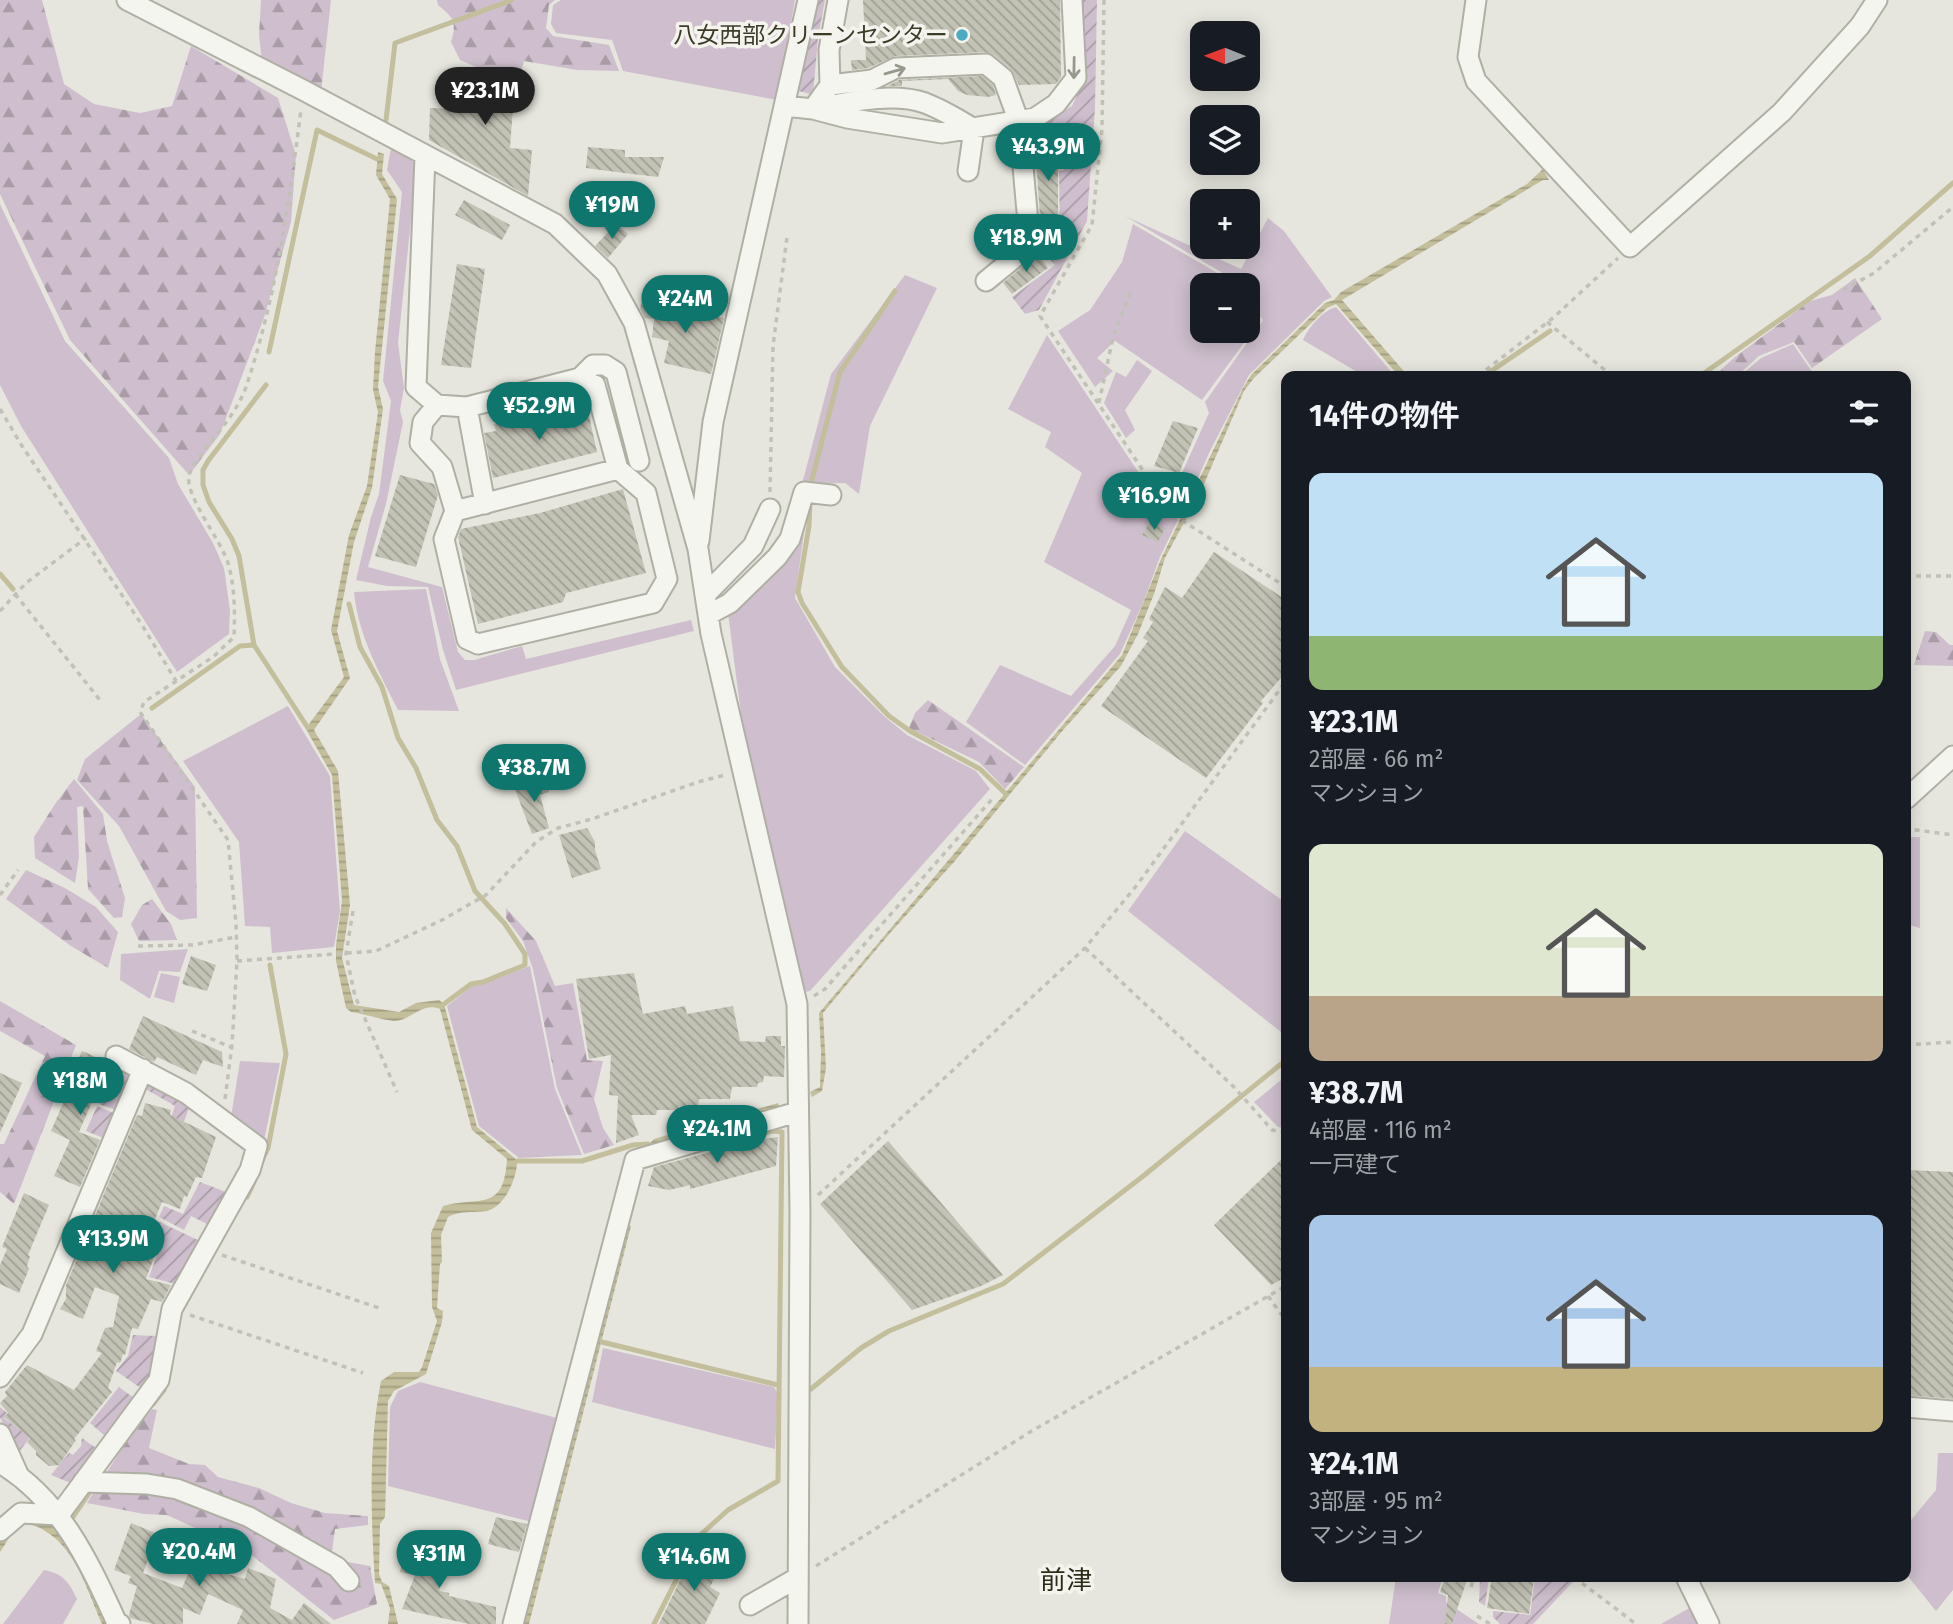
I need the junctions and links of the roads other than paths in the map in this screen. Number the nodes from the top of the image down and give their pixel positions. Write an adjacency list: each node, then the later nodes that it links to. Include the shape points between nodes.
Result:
1 (127, 0): 12 (street)
2 (808, 0): 8 (street)
3 (838, 0): 7 (street, via 828,50)
4 (1072, 0): 10 (street, one-way to 10, via 1076,78 1056,104 1035,118)
5 (1476, 0): 6 (street, via 1468,57 1476,81 1630,247 1782,112 1860,26)
6 (1877, 0)
7 (830, 85): 9 (street); 10 (street, one-way to 10, via 872,80 896,68 986,64 1003,78)
8 (784, 106): 9 (street); 26 (street, via 713,422)
9 (813, 109): 11 (street, via 942,133); 11 (street, via 849,102 923,102)
10 (1018, 122): 11 (street); 14 (street, via 1030,245)
11 (974, 129): 13 (street)
12 (425, 156): 16 (street, via 416,387); 17 (street, via 555,224 607,274 634,323)
13 (968, 171)
14 (986, 281)
15 (580, 378): 18 (street); 19 (street, via 593,365 616,372); 21 (street, via 595,385)
16 (437, 405): 18 (street); 25 (street, via 423,422 420,443 442,467)
17 (657, 405): 19 (street); 26 (street)
18 (467, 407): 23 (street)
19 (626, 413): 20 (street)
20 (639, 461)
21 (618, 469): 23 (street); 25 (street, via 646,493 667,579 653,603 478,644 467,639 444,539)
22 (831, 495): 28 (street, via 804,492 790,539 777,557 730,603)
23 (485, 503): 25 (street)
24 (770, 509): 27 (street, via 753,546)
25 (456, 511)
26 (698, 549): 27 (street)
27 (705, 595): 28 (street)
28 (708, 615): 33 (street, via 797,1005)
29 (1953, 756): 30 (street)
30 (1911, 794)
31 (116, 1056): 32 (street)
32 (143, 1069): 34 (street, via 32,1334); 40 (street, via 186,1093 257,1146 250,1170 172,1309 159,1380)
33 (797, 1112): 43 (street); 48 (street, via 635,1160)
34 (0, 1377)
35 (1911, 1407): 36 (street)
36 (1953, 1411)
37 (0, 1434): 39 (street)
38 (0, 1463): 39 (street)
39 (18, 1474): 41 (street)
40 (83, 1482): 41 (street); 44 (street, via 177,1489 249,1517 337,1567)
41 (59, 1515): 42 (street, via 21,1513); 47 (street)
42 (0, 1531)
43 (797, 1578): 46 (street); 49 (street)
44 (349, 1581)
45 (1688, 1582): 50 (street)
46 (750, 1605)
47 (120, 1624)
48 (513, 1624)
49 (798, 1624)
50 (1709, 1624)

